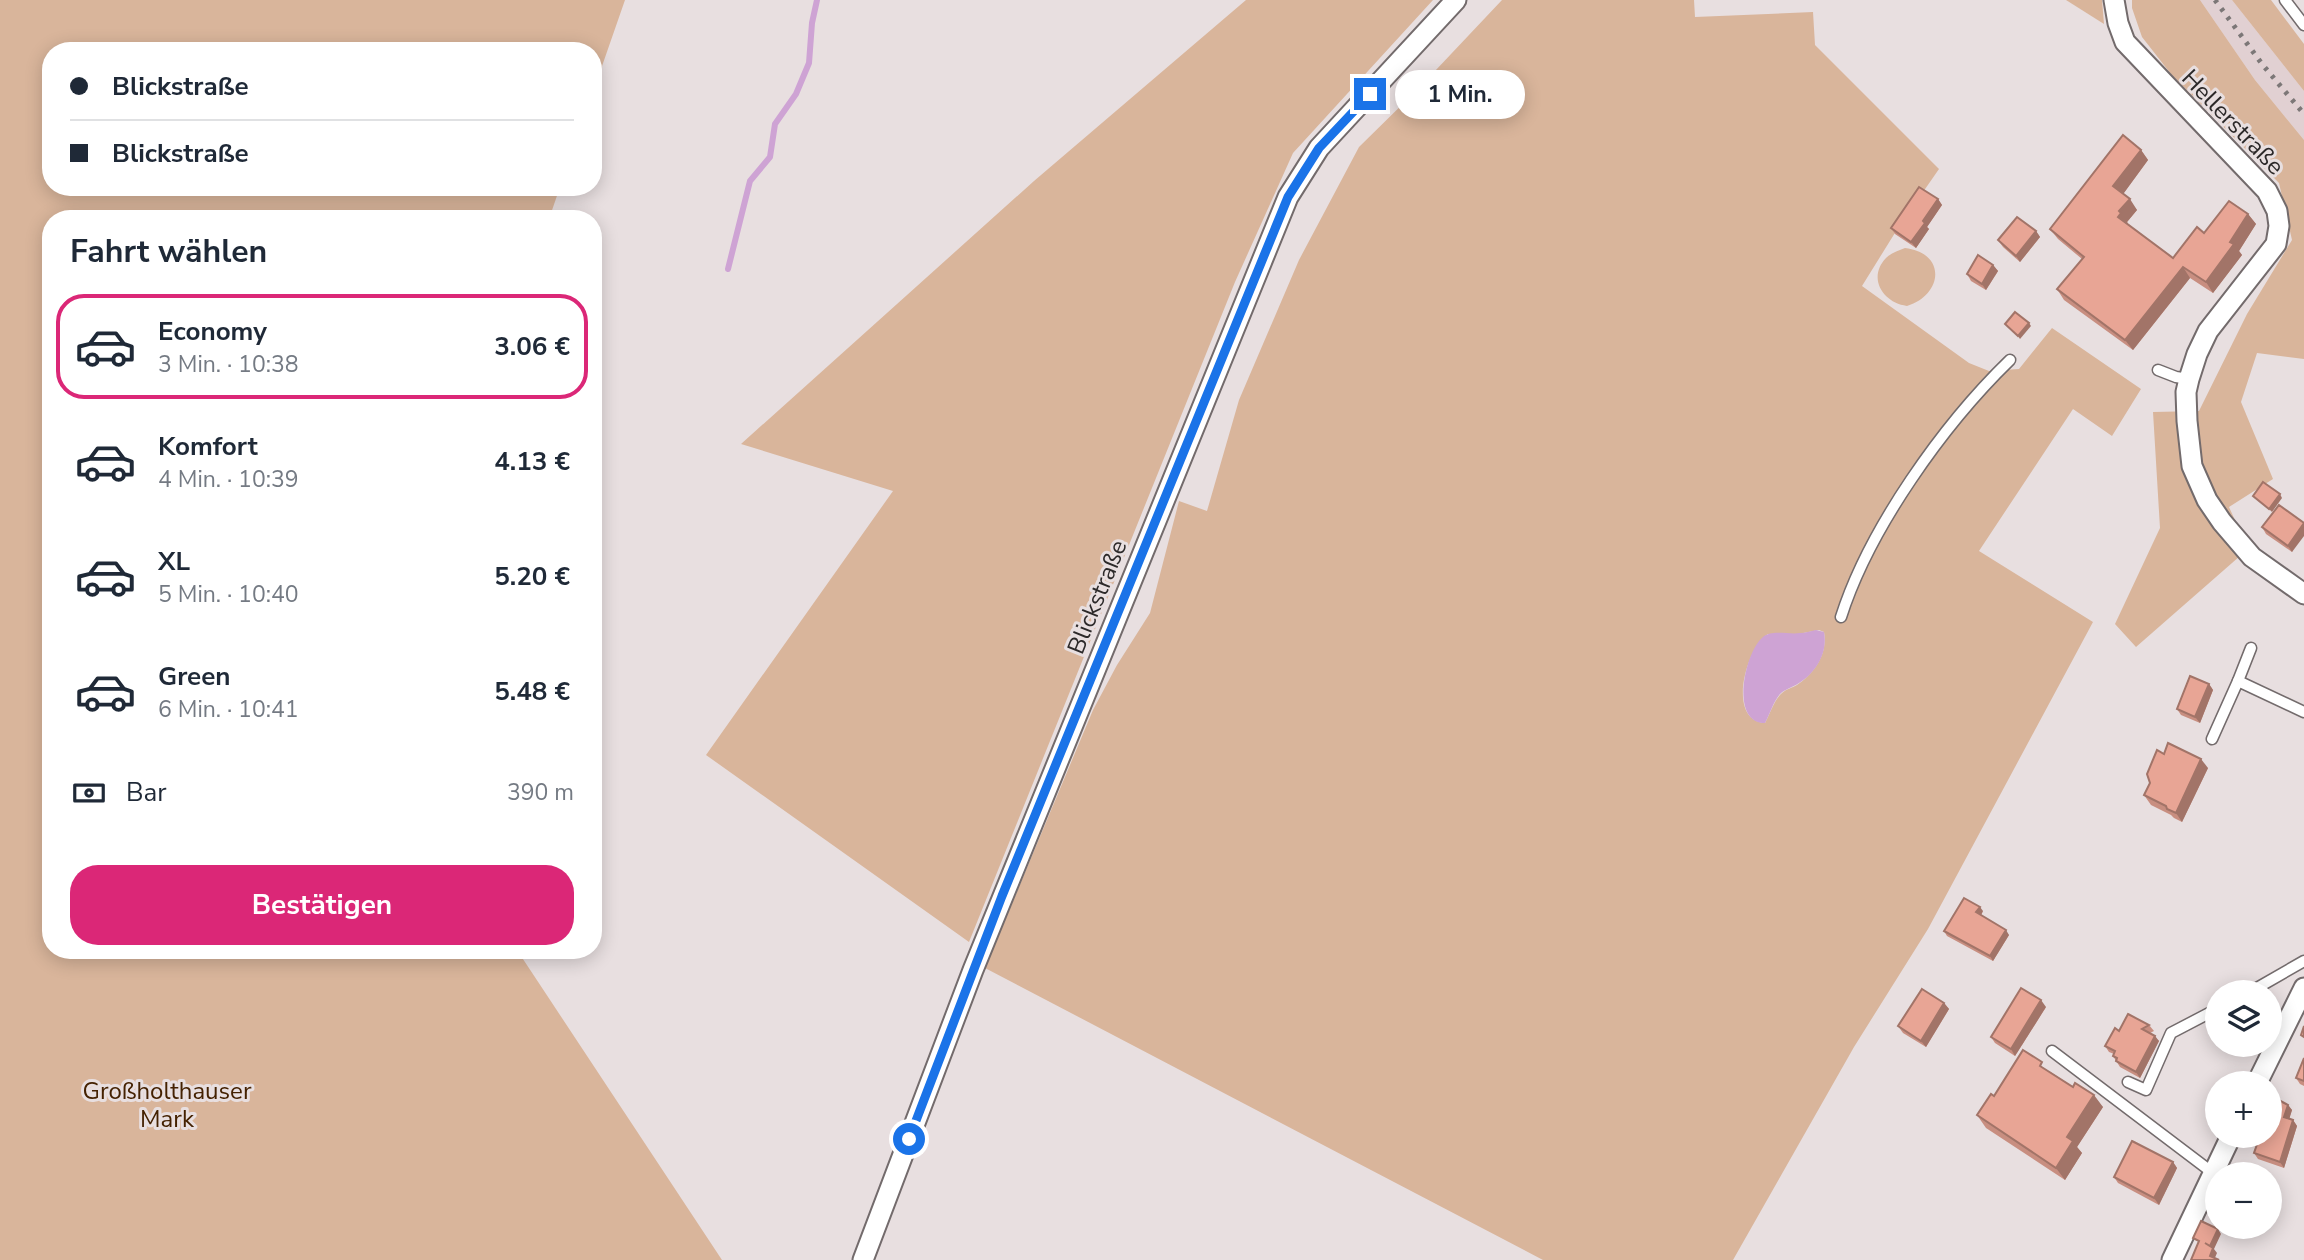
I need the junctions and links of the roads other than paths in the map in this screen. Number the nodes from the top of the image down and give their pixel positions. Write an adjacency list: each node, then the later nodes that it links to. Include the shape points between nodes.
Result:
1 (1456, 0): 23 (street, Blickstraße, via 1319,148 1288,197 978,957)
2 (2114, 0): 7 (street, Hellerstraße, via 2125,42 2267,191 2280,226 2276,244 2208,331)
3 (2285, 0): 4 (lane)
4 (2304, 25)
5 (2010, 360): 9 (lane, via 1986,383 1914,477 1879,532)
6 (2158, 370): 7 (lane)
7 (2189, 379): 8 (street, Hellerstraße, via 2186,402 2192,466 2207,500 2252,557)
8 (2304, 594)
9 (1841, 617)
10 (2251, 648): 11 (lane)
11 (2238, 681): 12 (lane); 13 (lane)
12 (2304, 712)
13 (2212, 740)
14 (2304, 961): 15 (lane)
15 (2271, 980)
16 (2304, 988): 19 (street)
17 (2205, 1015): 20 (lane, via 2171,1033 2146,1090)
18 (2052, 1051): 21 (lane)
19 (2263, 1071)
20 (2128, 1082)
21 (2205, 1167)
22 (2205, 1190): 24 (street)
23 (863, 1260)
24 (2172, 1260)

